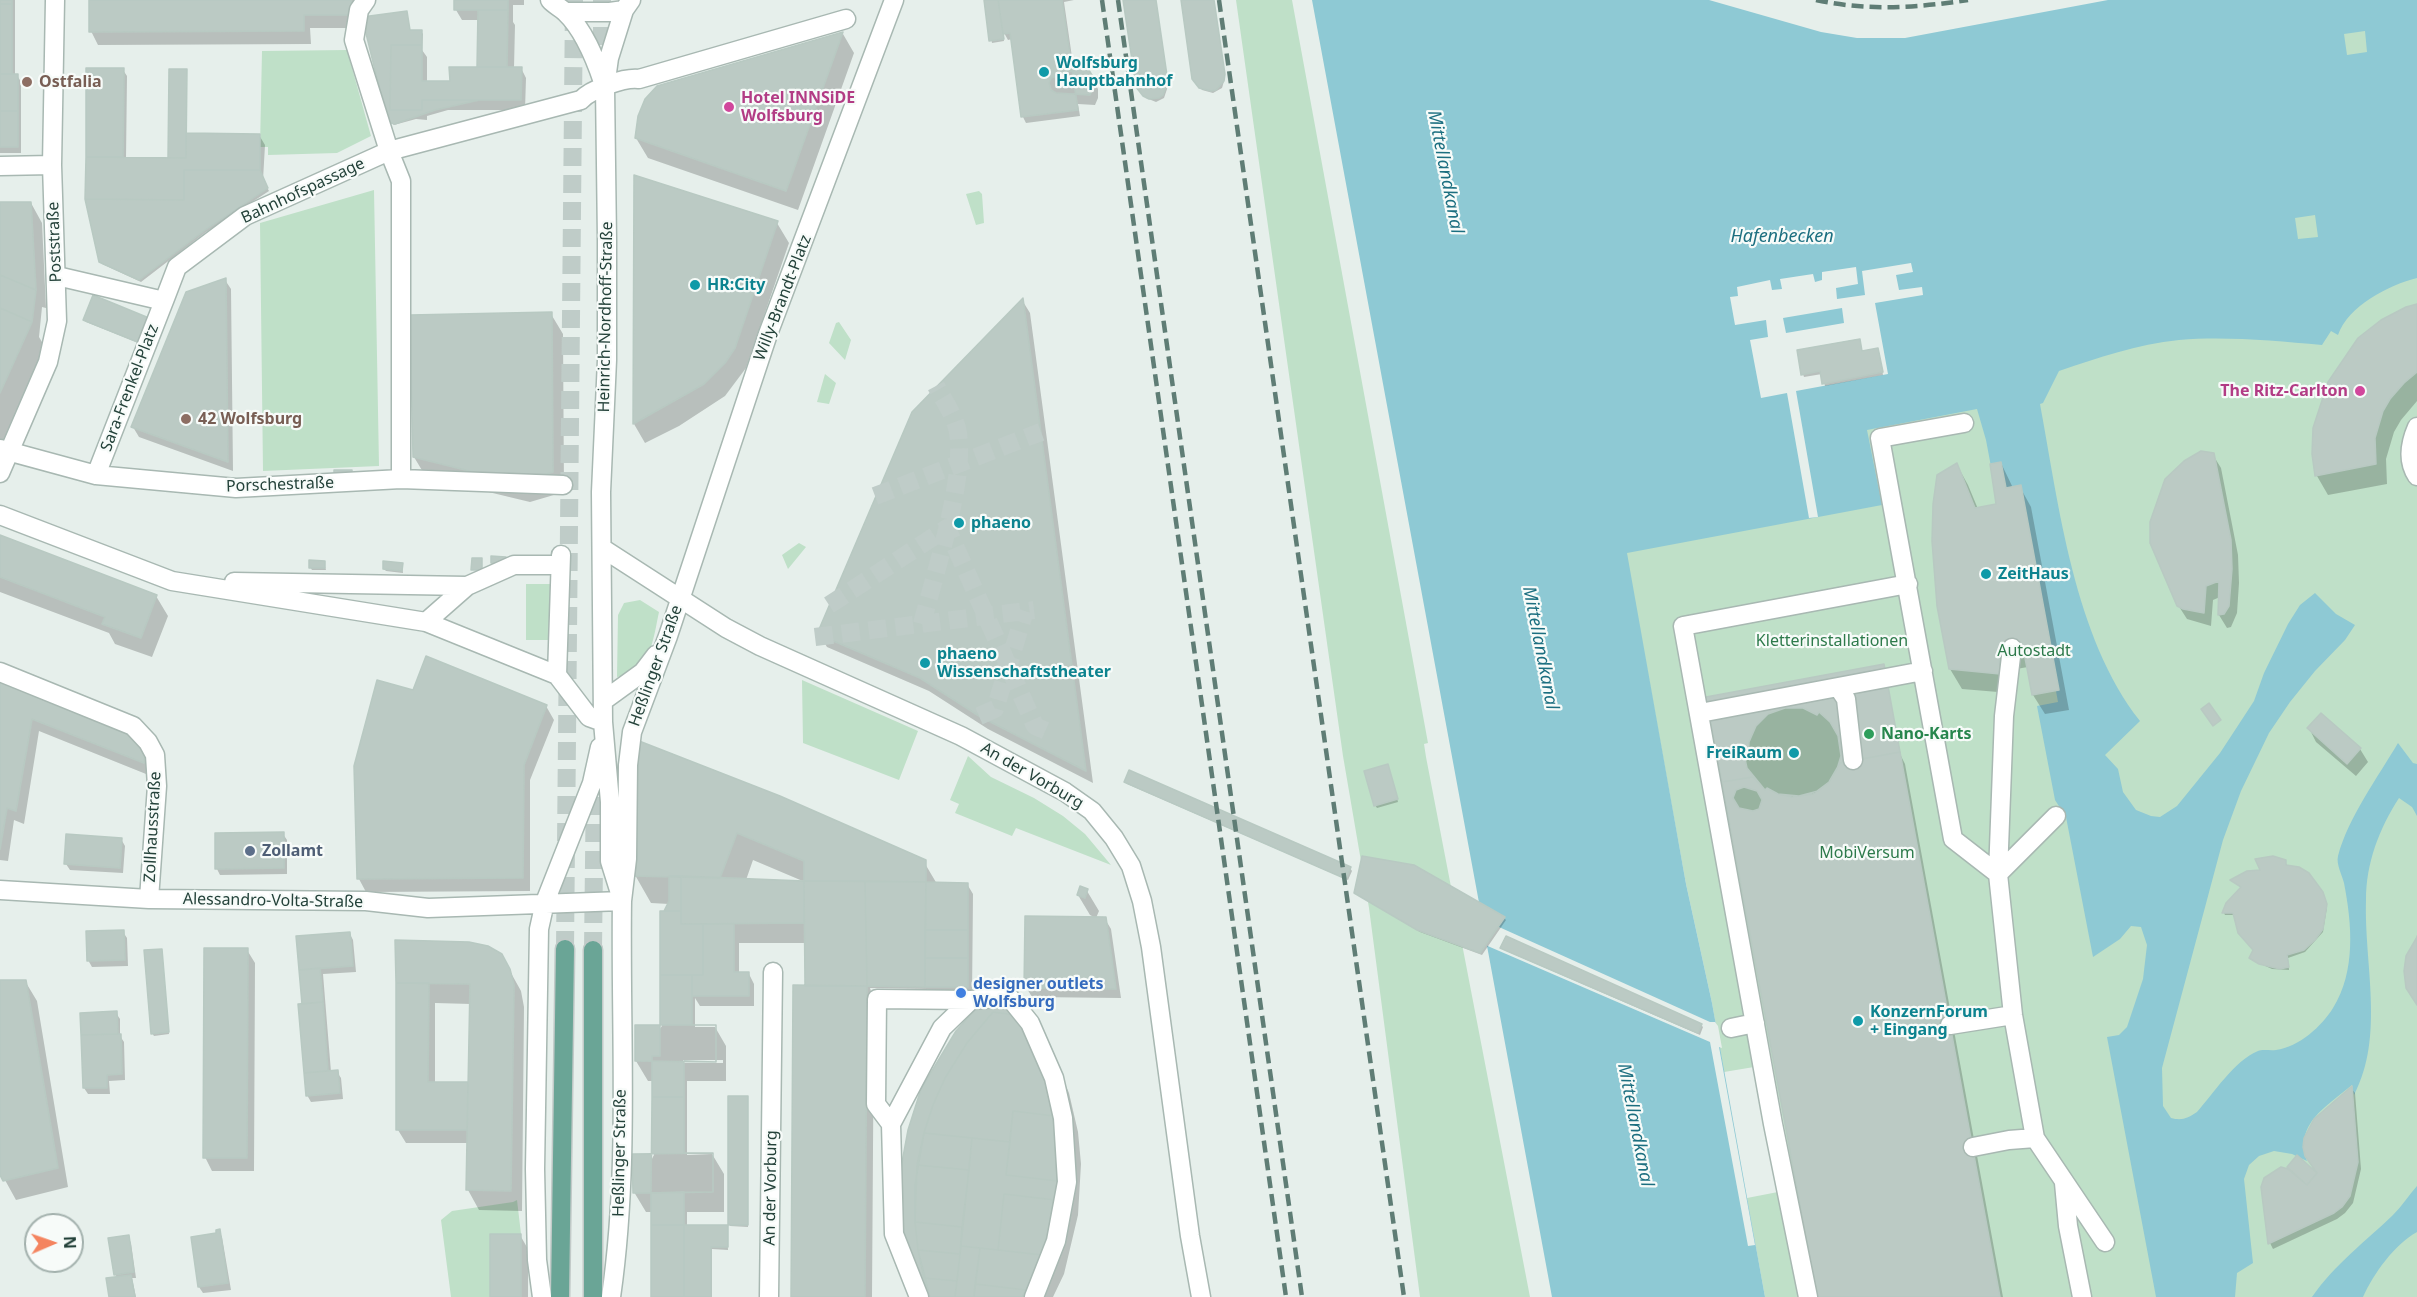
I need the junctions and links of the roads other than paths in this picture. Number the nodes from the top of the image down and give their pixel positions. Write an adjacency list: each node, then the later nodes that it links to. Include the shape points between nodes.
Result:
1 (55, 0): 10 (street, Poststraße)
2 (366, 0): 9 (street, via 359,10 354,40)
3 (550, 0): 6 (street, Heinrich-Nordhoff-Straße)
4 (894, 0): 27 (street, Willy-Brandt-Platz, via 768,334)
5 (621, 7): 6 (street); 8 (street, Heinrich-Nordhoff-Straße)
6 (565, 12): 8 (street, Heinrich-Nordhoff-Straße, via 596,60)
7 (846, 19): 8 (street, Bahnhofspassage)
8 (605, 87): 9 (street, Bahnhofspassage, via 587,93 581,100); 23 (street, Heinrich-Nordhoff-Straße, via 607,360)
9 (388, 151): 13 (street, Bahnhofspassage, via 244,216 177,267); 20 (street, via 400,181)
10 (52, 165): 11 (street); 12 (street, Poststraße)
11 (0, 166)
12 (57, 276): 13 (street); 16 (street, Poststraße, via 57,321 48,362)
13 (164, 301): 18 (street, Sara-Frenkel-Platz)
14 (1965, 423): 25 (street, via 1880,438)
15 (2417, 428): 19 (street, via 2410,456)
16 (5, 451): 17 (street, Poststraße); 18 (street, Porschestraße)
17 (0, 473)
18 (96, 475): 20 (street, Porschestraße, via 236,488)
19 (2417, 476)
20 (401, 479): 21 (street, Porschestraße)
21 (563, 485)
22 (0, 515): 24 (street)
23 (602, 548): 27 (street); 34 (street, Heßlinger Straße)
24 (172, 581): 26 (street); 28 (street)
25 (1908, 584): 30 (street); 35 (street, via 1683,626)
26 (467, 586): 28 (street); 32 (street, via 514,565 560,560)
27 (681, 598): 34 (street, Heßlinger Straße, via 644,672); 42 (street, Heßlinger Straße, via 632,732); 64 (street, An der Vorburg, via 760,646 961,736 1065,792 1092,811 1114,838 1131,866 1151,947)
28 (426, 622): 32 (street)
29 (2012, 648): 39 (street, via 2004,716)
30 (1923, 671): 33 (street); 39 (street, via 1953,839)
31 (0, 672): 41 (street, Zollhausstraße, via 133,726 148,742 155,755 157,786)
32 (557, 675): 36 (street, via 589,717)
33 (1839, 687): 35 (street); 37 (street, via 1846,699)
34 (603, 700): 36 (street, Heßlinger Straße)
35 (1700, 713): 49 (street)
36 (603, 722): 42 (street, Heßlinger Straße, via 610,861); 43 (street, Heßlinger Straße, via 592,783)
37 (1853, 760)
38 (2056, 816): 39 (street)
39 (1998, 874): 48 (street)
40 (0, 890): 41 (street, Alessandro-Volta-Straße)
41 (150, 899): 43 (street, Alessandro-Volta-Straße, via 366,902 428,908)
42 (622, 901): 43 (street); 60 (street, Heßlinger Straße, via 621,1199)
43 (545, 902): 57 (street, Heßlinger Straße, via 538,929 536,1016 537,1260)
44 (565, 949): 58 (main road)
45 (593, 950): 59 (main road, Heßlinger Straße)
46 (773, 972): 61 (street, An der Vorburg)
47 (971, 1000): 52 (street, via 942,1028); 52 (street, via 877,999 876,1104); 63 (street, via 1009,997 1030,1023 1068,1115 1061,1242)
48 (2013, 1015): 50 (street); 53 (street)
49 (1755, 1023): 51 (street); 65 (street, via 1767,1056)
50 (1950, 1025)
51 (1731, 1028)
52 (891, 1124): 62 (street, via 894,1234)
53 (2035, 1138): 54 (street); 55 (street)
54 (1973, 1147)
55 (2064, 1181): 56 (street); 66 (street)
56 (2105, 1242)
57 (542, 1297)
58 (560, 1297)
59 (593, 1297)
60 (611, 1297)
61 (770, 1297)
62 (919, 1297)
63 (1034, 1297)
64 (1201, 1297)
65 (1808, 1297)
66 (2082, 1297)

